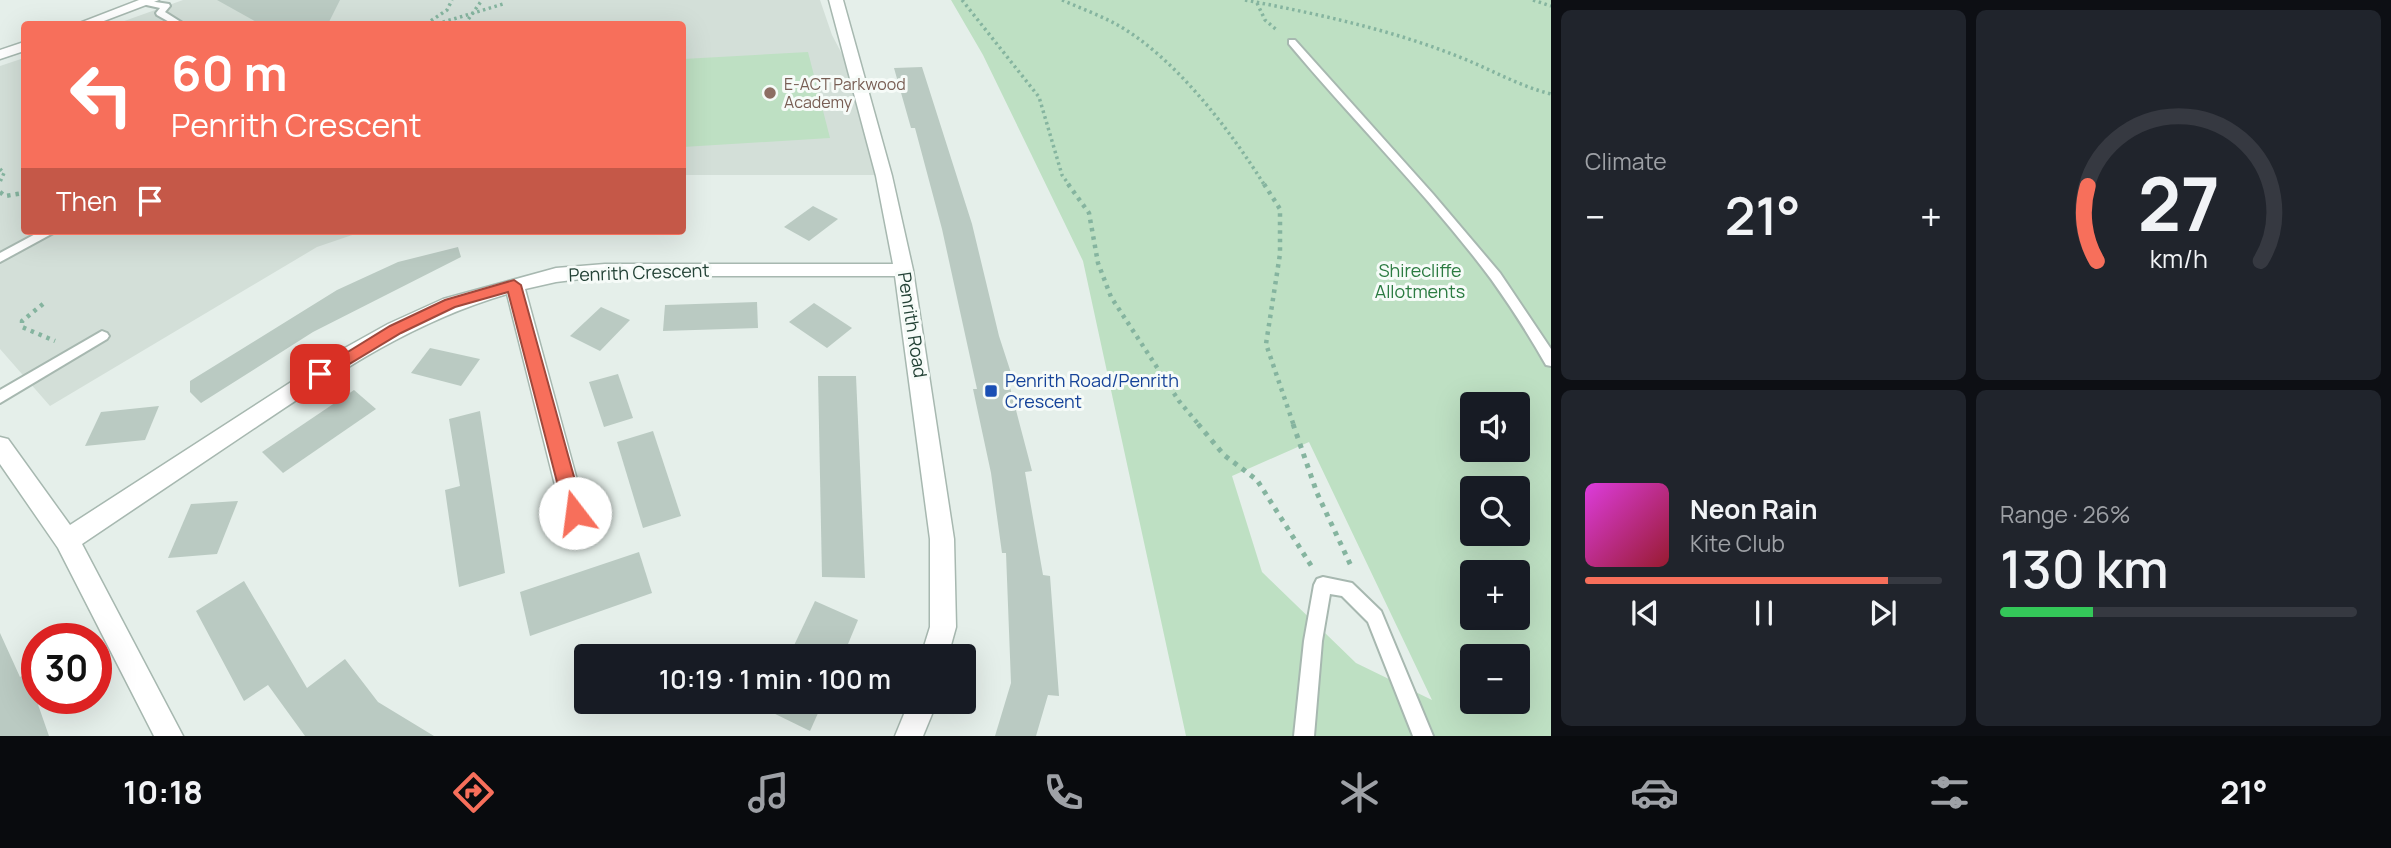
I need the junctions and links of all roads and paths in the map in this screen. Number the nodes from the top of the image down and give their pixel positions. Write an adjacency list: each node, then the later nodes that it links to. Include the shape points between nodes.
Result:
1 (452, 0): 18 (path)
2 (482, 0): 15 (path)
3 (836, 0): 31 (street, Penrith Road, via 878,150)
4 (962, 0): 41 (path, via 1039,97 1062,175 1089,214 1098,263 1111,297 1179,401 1224,456 1257,480)
5 (1062, 0): 14 (path)
6 (1077, 0): 14 (path)
7 (1245, 0): 11 (path)
8 (1266, 0): 11 (path)
9 (1532, 0): 13 (path)
10 (149, 1): 16 (street); 17 (lane, via 166,6 160,13)
11 (1254, 1): 21 (path, via 1265,20); 24 (path, via 1328,16 1461,57 1527,88)
12 (503, 5): 15 (path)
13 (1551, 6)
14 (1080, 8): 42 (path, via 1118,25 1174,69 1232,134 1280,209 1280,254 1266,344 1317,493)
15 (471, 15): 19 (path); 20 (path)
16 (92, 21)
17 (174, 21)
18 (430, 21)
19 (448, 21)
20 (467, 21)
21 (1292, 42): 36 (lane, via 1483,259)
22 (21, 47): 23 (street)
23 (0, 55)
24 (1551, 94)
25 (0, 169): 26 (path, via 4,173)
26 (0, 182)
27 (0, 192): 28 (path)
28 (21, 193)
29 (43, 235): 30 (lane)
30 (0, 258)
31 (904, 270): 32 (street, Penrith Crescent, via 605,270); 43 (street, Penrith Road, via 942,539 943,626)
32 (514, 285): 39 (street); 40 (street, Penrith Crescent, via 450,304 385,335)
33 (43, 304): 35 (path, via 22,321 22,327 59,343)
34 (102, 337): 37 (lane)
35 (55, 350)
36 (1551, 361)
37 (0, 397)
38 (0, 446): 40 (street)
39 (575, 513)
40 (67, 540): 45 (street)
41 (1323, 585): 42 (lane, via 1346,589); 47 (lane)
42 (1375, 617): 48 (lane)
43 (938, 644)
44 (918, 714): 46 (street)
45 (169, 736)
46 (909, 736)
47 (1304, 736)
48 (1423, 736)

